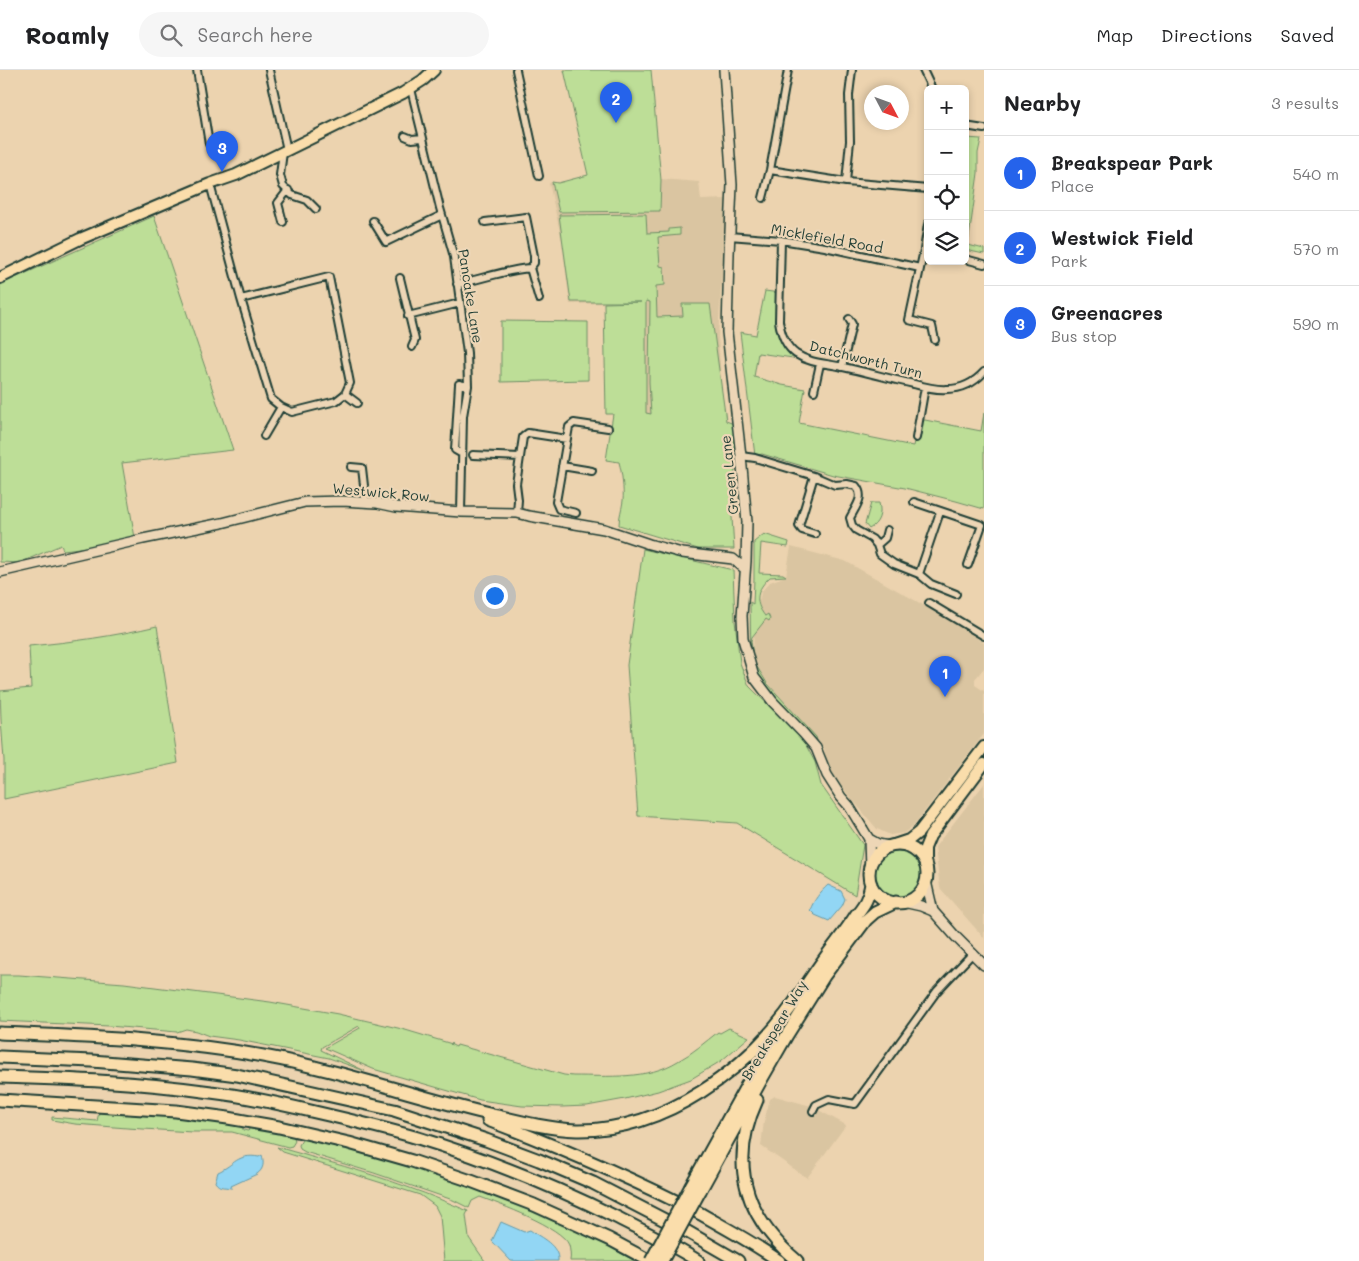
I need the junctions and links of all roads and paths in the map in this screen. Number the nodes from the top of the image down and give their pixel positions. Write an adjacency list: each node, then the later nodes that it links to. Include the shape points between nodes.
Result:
1 (197, 70): 15 (street)
2 (270, 70): 16 (street)
3 (434, 70): 10 (main road)
4 (516, 70): 18 (street)
5 (724, 70): 29 (street, Green Lane, via 732,185)
6 (788, 70): 17 (street)
7 (852, 70): 19 (street, via 848,95 850,141)
8 (924, 70): 9 (street)
9 (930, 85)
10 (411, 89): 14 (street, Pancake Lane); 16 (main road)
11 (969, 127): 12 (street)
12 (984, 129)
13 (405, 136): 14 (street, via 412,140)
14 (422, 138): 25 (street, Pancake Lane)
15 (209, 144)
16 (285, 152): 20 (main road); 22 (street, via 280,175 283,186)
17 (770, 170): 19 (street); 23 (street)
18 (539, 176)
19 (846, 182): 21 (street)
20 (210, 184): 36 (main road, via 80,239); 39 (street)
21 (924, 189)
22 (288, 190): 24 (street); 27 (street, via 278,203)
23 (763, 198)
24 (316, 209)
25 (442, 215): 26 (street, via 386,242); 38 (street, Pancake Lane)
26 (373, 221)
27 (283, 222)
28 (485, 222): 34 (street, via 526,217 534,256)
29 (730, 236): 30 (street, Micklefield Road); 62 (street, Green Lane, via 727,332)
30 (782, 240): 35 (street, Micklefield Road); 46 (street, Datchworth Turn, via 780,333 794,352)
31 (924, 257): 35 (street)
32 (969, 260): 33 (street)
33 (984, 264)
34 (530, 268): 38 (street); 40 (street)
35 (920, 268): 44 (street, via 909,320 932,326)
36 (0, 278)
37 (400, 278): 42 (street)
38 (458, 284): 41 (street, Pancake Lane)
39 (241, 299): 53 (street, via 329,277 350,383); 55 (street, via 271,399)
40 (539, 299)
41 (460, 304): 42 (street); 50 (street, Pancake Lane)
42 (408, 316): 45 (street, via 415,340)
43 (849, 320): 47 (street, via 852,324)
44 (935, 340)
45 (412, 347)
46 (820, 364): 47 (street, Datchworth Turn); 52 (street)
47 (842, 367): 51 (street, Datchworth Turn)
48 (984, 372): 49 (street, Datchworth Turn)
49 (981, 380): 51 (street, Datchworth Turn, via 955,388)
50 (468, 386): 56 (street, Pancake Lane); 56 (street, via 458,384)
51 (925, 386): 59 (street)
52 (814, 391)
53 (345, 394): 54 (street); 55 (street, via 336,401 292,412)
54 (357, 403)
55 (281, 407): 58 (street)
56 (460, 416): 70 (street, via 455,450 462,454)
57 (608, 428): 60 (street, via 574,423 569,427)
58 (264, 436)
59 (916, 438)
60 (567, 439): 63 (street, via 528,433 523,437); 64 (street)
61 (473, 455): 63 (street)
62 (741, 456): 67 (street); 77 (street, Green Lane)
63 (520, 457): 72 (street, via 516,484)
64 (562, 466): 66 (street); 73 (street, via 556,502 559,509)
65 (351, 467): 69 (street, via 362,468)
66 (592, 471)
67 (814, 476): 75 (street, via 799,526); 76 (street, via 835,484 856,486 860,490 861,497 850,518 852,525)
68 (914, 502): 71 (street)
69 (366, 503): 70 (street, Westwick Row); 81 (street, Westwick Row, via 306,502)
70 (461, 512): 72 (street, Westwick Row)
71 (940, 512): 79 (street, via 982,526); 82 (street)
72 (517, 513): 78 (street, Westwick Row, via 604,529 682,553)
73 (576, 513)
74 (887, 530): 76 (street)
75 (815, 534)
76 (878, 545): 82 (street, via 880,554 894,564)
77 (746, 548): 78 (street); 80 (street, Green Lane)
78 (733, 559): 80 (street)
79 (968, 565)
80 (745, 569): 88 (street, Green Lane, via 743,639 754,677 816,748 827,776)
81 (0, 572)
82 (919, 574): 83 (street, via 931,584)
83 (956, 594)
84 (929, 603): 85 (street)
85 (984, 636)
86 (984, 747): 89 (main road, via 920,832)
87 (984, 764): 90 (main road, via 930,836 925,848)
88 (869, 839): 89 (street); 91 (street, Green Lane)
89 (891, 846): 90 (highway, via 910,847); 91 (highway, via 880,851)
90 (925, 864): 92 (highway)
91 (870, 868): 93 (highway)
92 (926, 881): 94 (highway, via 918,895); 95 (street)
93 (871, 884): 94 (highway, via 878,895); 98 (highway, Breakspear Way, via 866,901)
94 (899, 902): 95 (street); 100 (highway, Breakspear Way, via 875,912 866,920 824,976)
95 (933, 911): 96 (street)
96 (972, 954): 97 (street); 107 (street, via 937,991 854,1104 829,1098 816,1105)
97 (984, 965)
98 (786, 1015): 104 (highway, via 760,1045 714,1083 666,1112 638,1121 602,1128 564,1129); 108 (highway)
99 (0, 1033): 104 (highway, via 80,1036 225,1050 304,1064)
100 (787, 1036): 108 (highway, Breakspear Way); 114 (highway, via 754,1105 743,1157 748,1196 756,1214 778,1244)
101 (0, 1057): 112 (highway, via 92,1061 238,1075 394,1110 494,1143 584,1179)
102 (0, 1077): 111 (highway, via 104,1081 203,1091 360,1122 418,1138 527,1177 585,1202)
103 (0, 1100): 105 (highway)
104 (432, 1100): 113 (highway, via 564,1150 664,1195 734,1232)
105 (82, 1105): 106 (highway); 109 (highway, via 228,1118 349,1143 412,1161 534,1205)
106 (0, 1106)
107 (813, 1111)
108 (695, 1189): 109 (highway, bridge); 110 (highway, bridge)
109 (651, 1261)
110 (662, 1261)
111 (698, 1261)
112 (738, 1261)
113 (779, 1261)
114 (797, 1261)

